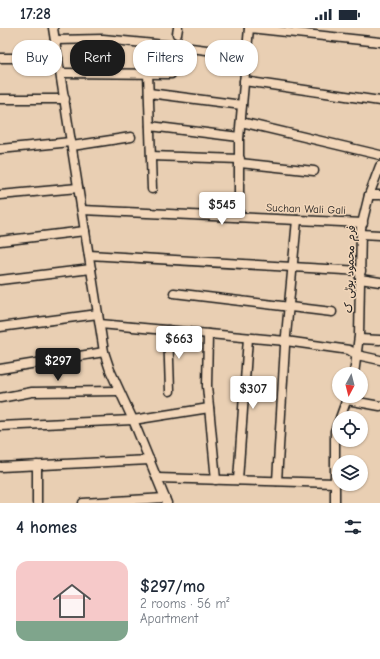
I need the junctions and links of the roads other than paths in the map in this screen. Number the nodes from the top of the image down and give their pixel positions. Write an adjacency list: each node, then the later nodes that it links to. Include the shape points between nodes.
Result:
1 (54, 28): 3 (street)
2 (249, 28): 5 (street); 7 (street)
3 (55, 40)
4 (62, 40): 6 (street)
5 (248, 40)
6 (133, 42)
7 (380, 42)
8 (0, 58): 9 (street)
9 (12, 58)
10 (62, 73): 11 (street)
11 (133, 74)
12 (60, 76): 18 (street)
13 (148, 76): 16 (street)
14 (244, 76): 15 (street)
15 (244, 82): 19 (street); 20 (street)
16 (149, 93): 20 (street); 22 (street)
17 (0, 99): 18 (street)
18 (64, 99): 25 (street)
19 (380, 100)
20 (242, 105): 21 (street)
21 (241, 122): 23 (street); 27 (street)
22 (150, 126): 23 (street); 28 (street)
23 (239, 136): 29 (street)
24 (131, 137): 25 (street)
25 (71, 144): 26 (street); 32 (street)
26 (0, 149)
27 (380, 155)
28 (151, 156): 29 (street); 33 (street)
29 (240, 161): 31 (street); 38 (street)
30 (380, 166): 35 (street, فرم محمود بوٹی ک)
31 (314, 171)
32 (78, 188): 34 (street); 37 (street)
33 (152, 189)
34 (0, 195)
35 (370, 195): 36 (street); 40 (street, فرم محمود بوٹی ک)
36 (380, 195)
37 (82, 210): 38 (street, Suchan Wali Gali); 41 (street)
38 (239, 217): 39 (street, Suchan Wali Gali)
39 (297, 220): 40 (street, Suchan Wali Gali); 46 (street)
40 (363, 223): 42 (street, فرم محمود بوٹی ک)
41 (85, 231): 44 (street); 45 (street)
42 (361, 234): 43 (street); 48 (street, فرم محمود بوٹی ک)
43 (380, 235)
44 (0, 241)
45 (89, 255): 46 (street); 47 (street)
46 (293, 267): 48 (street); 52 (street)
47 (91, 269): 49 (street); 54 (street)
48 (360, 275): 50 (street); 60 (street, فرم محمود بوٹی ک)
49 (0, 280)
50 (380, 282)
51 (174, 293): 52 (street)
52 (289, 306): 53 (street); 62 (street)
53 (332, 312)
54 (98, 314): 55 (street); 56 (street)
55 (100, 324): 57 (street); 63 (street)
56 (0, 327)
57 (168, 330): 58 (street); 69 (street)
58 (208, 334): 59 (street); 73 (street)
59 (248, 338): 62 (street); 81 (street)
60 (359, 340): 61 (street); 64 (street, فرم محمود بوٹی ک)
61 (380, 340)
62 (286, 341): 64 (street, via 348,350); 82 (street)
63 (104, 352): 67 (street); 68 (street)
64 (357, 354): 65 (street); 66 (street, فرم محمود بوٹی ک)
65 (380, 360)
66 (355, 367)
67 (0, 369)
68 (118, 391): 70 (street, via 32,392); 74 (street)
69 (170, 392)
70 (0, 398)
71 (368, 403): 72 (street)
72 (380, 406)
73 (209, 408): 74 (street); 80 (street)
74 (133, 420): 75 (street); 76 (street)
75 (0, 426)
76 (150, 460): 77 (street); 79 (street)
77 (37, 465): 78 (street); 86 (street)
78 (0, 467)
79 (157, 478): 80 (street); 85 (street)
80 (216, 480): 81 (street)
81 (238, 480): 82 (street)
82 (277, 481): 83 (street)
83 (332, 483)
84 (335, 491): 88 (street)
85 (166, 501): 87 (street)
86 (37, 503)
87 (83, 503)
88 (336, 503)

